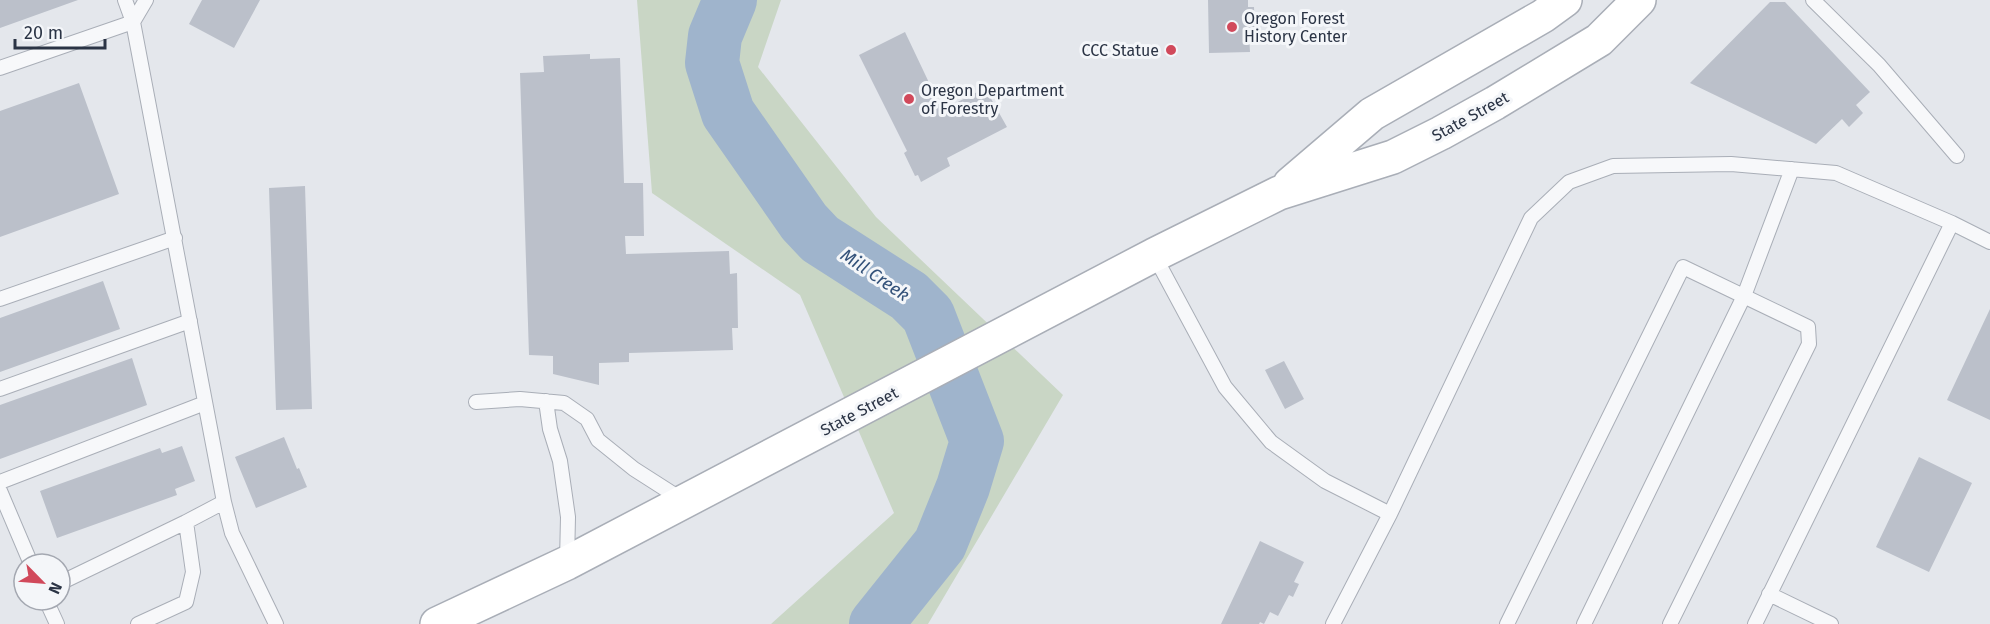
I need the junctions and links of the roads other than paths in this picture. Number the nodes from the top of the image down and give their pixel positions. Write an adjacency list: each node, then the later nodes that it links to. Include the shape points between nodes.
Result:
1 (125, 0): 6 (lane)
2 (146, 0): 6 (lane)
3 (1565, 0): 10 (main road, State Street, via 1372,114)
4 (1639, 0): 10 (main road, State Street, via 1599,40 1442,132 1393,157)
5 (1813, 0): 8 (lane, via 1879,65)
6 (133, 22): 7 (lane); 12 (lane)
7 (0, 69)
8 (1957, 156)
9 (1792, 169): 11 (lane, via 1836,173); 15 (lane); 26 (lane, via 1731,164 1613,166 1569,182 1531,218)
10 (1279, 193): 14 (main road, State Street)
11 (1952, 223): 13 (lane); 31 (lane)
12 (174, 238): 16 (lane); 17 (lane)
13 (1990, 242)
14 (1154, 255): 25 (main road, State Street); 26 (lane, via 1225,387 1271,442 1325,481)
15 (1744, 296): 36 (lane, via 1683,267); 37 (lane); 38 (lane, via 1808,327 1809,344)
16 (0, 299)
17 (190, 321): 18 (lane); 21 (lane)
18 (0, 389)
19 (546, 401): 20 (lane); 25 (lane, via 564,403 587,419 598,440); 29 (lane, via 568,517)
20 (476, 402)
21 (205, 404): 22 (lane); 24 (lane)
22 (0, 482)
23 (0, 491): 28 (lane)
24 (224, 502): 27 (lane); 33 (lane, via 232,533)
25 (686, 502): 29 (main road, State Street)
26 (1390, 514): 35 (lane)
27 (186, 522): 30 (lane); 32 (lane, via 193,572 186,602)
28 (26, 552)
29 (567, 563): 34 (main road, State Street)
30 (72, 577)
31 (1769, 594): 39 (lane); 40 (lane)
32 (138, 624)
33 (276, 624)
34 (437, 624)
35 (1333, 624)
36 (1507, 624)
37 (1584, 624)
38 (1670, 624)
39 (1755, 624)
40 (1831, 624)

